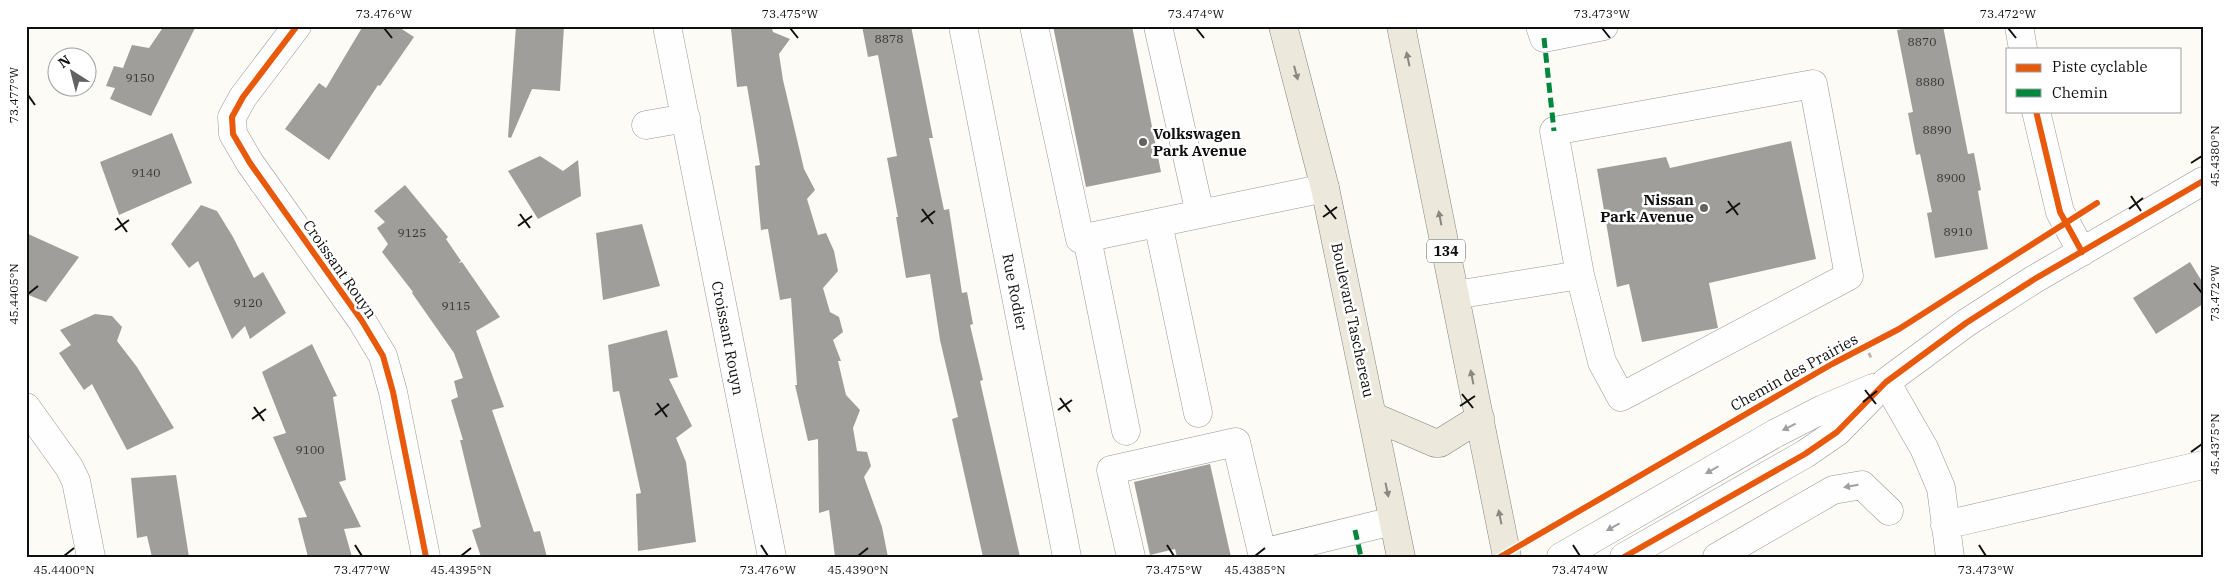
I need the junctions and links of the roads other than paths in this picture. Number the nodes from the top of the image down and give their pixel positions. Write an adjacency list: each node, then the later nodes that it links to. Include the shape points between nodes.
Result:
1 (297, 26): 35 (street, Croissant Rouyn, via 243,97 232,117 232,134 383,356)
2 (668, 26): 13 (street, Croissant Rouyn)
3 (963, 26): 37 (street, Rue Rodier)
4 (1034, 26): 19 (street, via 1080,239)
5 (1158, 26): 17 (street)
6 (1283, 26): 16 (main road, Boulevard Taschereau, one-way to 16)
7 (1401, 26): 22 (main road, 134, one-way to 7)
8 (1540, 26): 9 (street, via 1544,38)
9 (1604, 26)
10 (2019, 26): 11 (street)
11 (2023, 48)
12 (2036, 112): 20 (street, via 2060,212)
13 (686, 118): 14 (street); 36 (street, Croissant Rouyn)
14 (646, 125)
15 (2203, 182): 20 (street)
16 (1325, 188): 17 (street); 26 (main road, Boulevard Taschereau)
17 (1200, 214): 18 (street)
18 (1158, 223): 19 (street); 25 (street)
19 (1087, 238): 28 (street)
20 (2082, 252): 23 (street, via 1966,324)
21 (1580, 274): 21 (street, via 1602,362 1621,397 1849,276 1812,84 1554,131); 22 (street)
22 (1455, 295): 27 (main road, 134, one-way to 22)
23 (1886, 382): 32 (street, via 1936,474 1944,499); 41 (street, one-way to 41, via 1776,433); 42 (street, via 1836,432 1805,454)
24 (26, 407): 34 (street, via 76,481)
25 (1198, 413)
26 (1372, 416): 27 (main road, via 1435,443); 31 (main road, Boulevard Taschereau, one-way to 31)
27 (1480, 418): 40 (main road, 134, one-way to 27)
28 (1126, 431)
29 (2203, 465): 32 (street)
30 (1889, 511): 43 (street, one-way to 43, via 1862,484 1833,490)
31 (1393, 521): 33 (street); 39 (main road, Boulevard Taschereau)
32 (1945, 525): 44 (street)
33 (1262, 555): 38 (street, via 1236,442 1110,470)
34 (91, 557)
35 (426, 557)
36 (772, 557)
37 (1067, 557)
38 (1131, 557)
39 (1401, 557)
40 (1507, 557)
41 (1561, 557)
42 (1624, 557)
43 (1717, 557)
44 (1950, 557)

